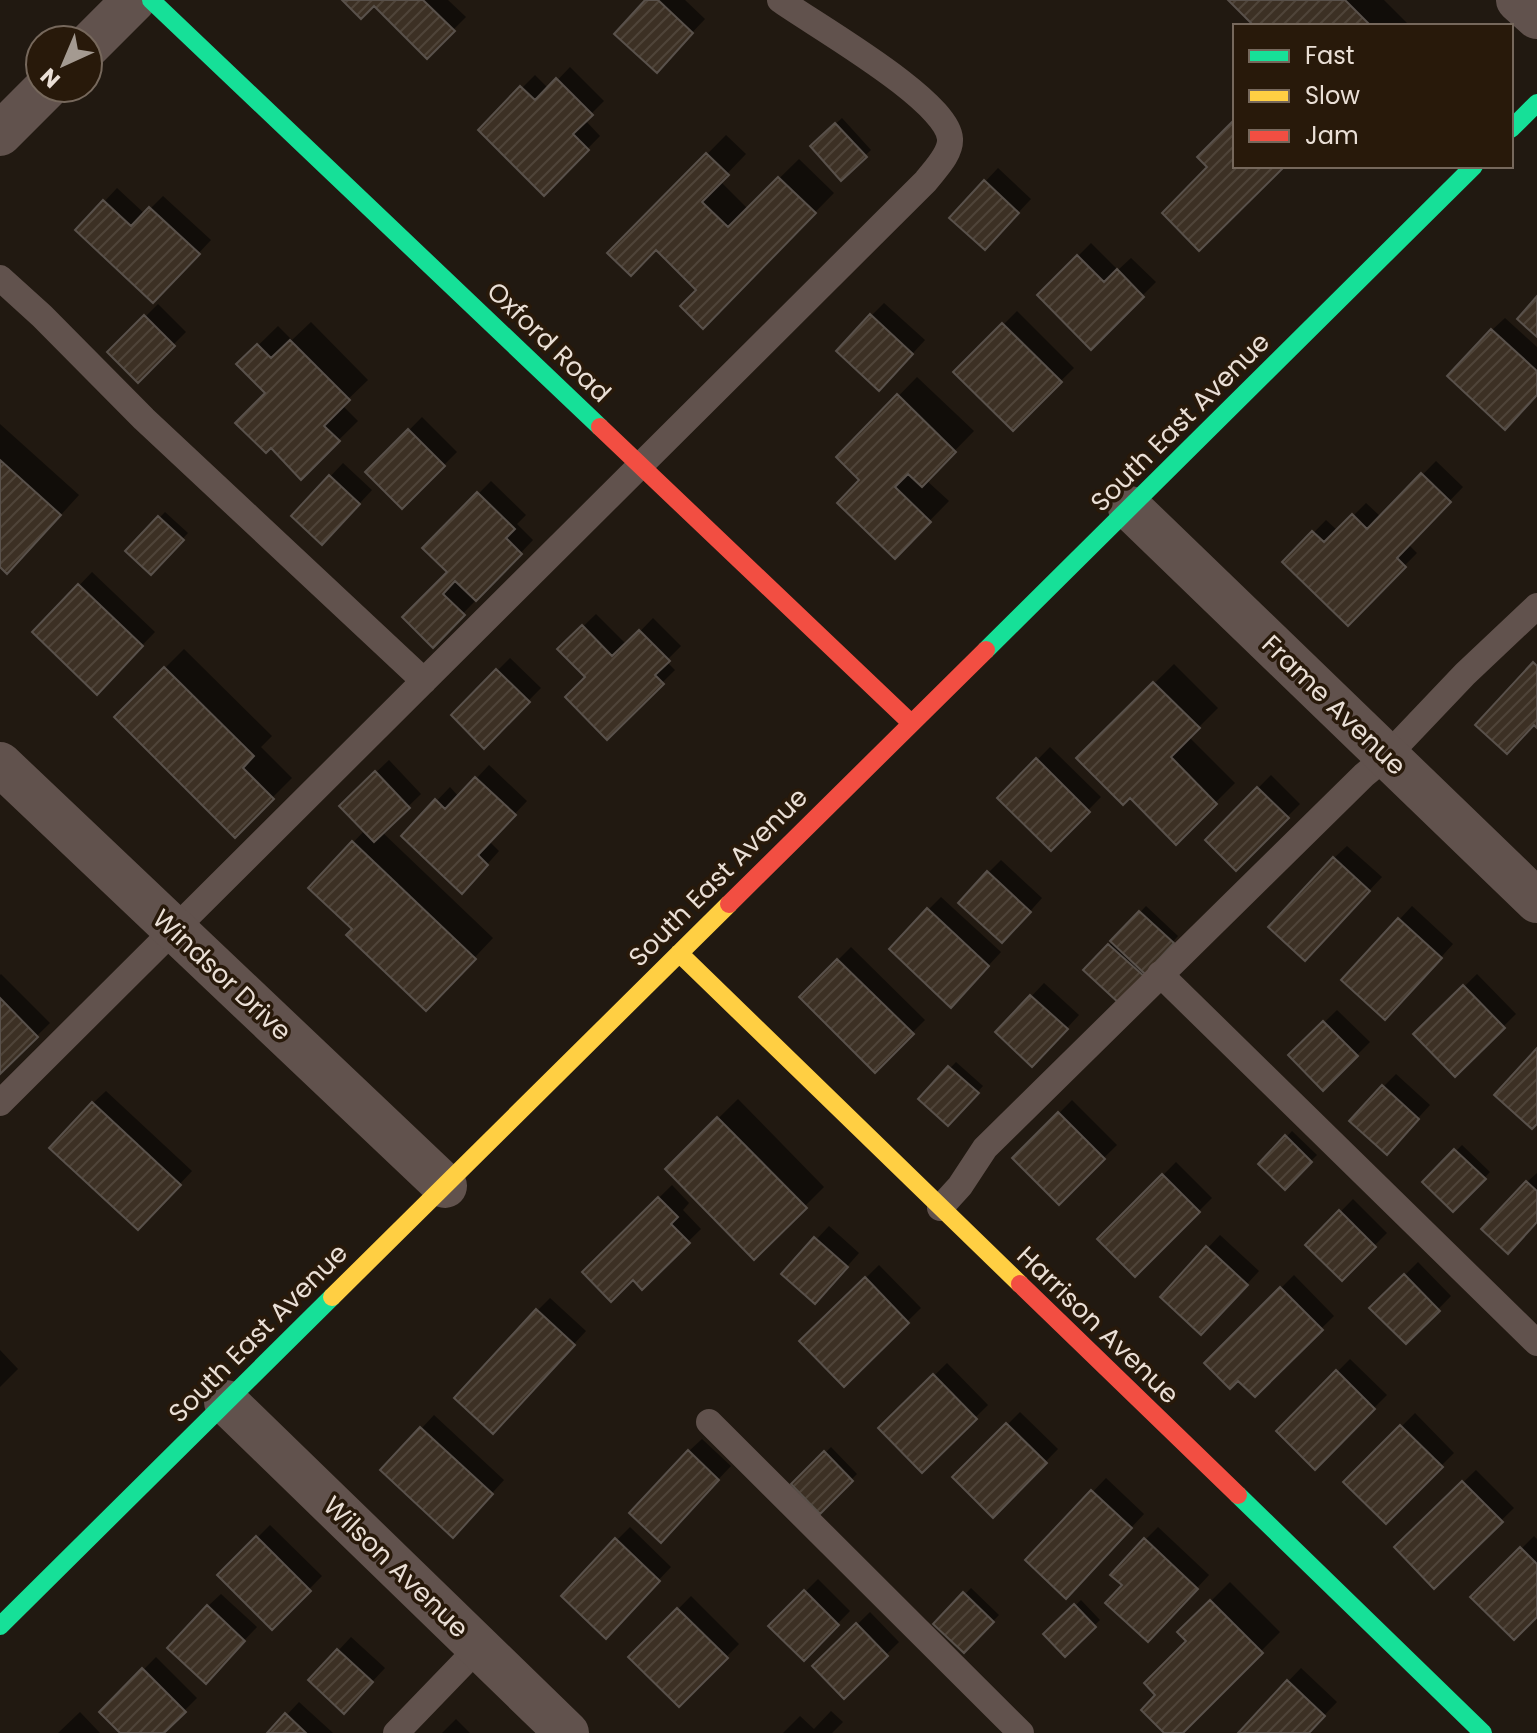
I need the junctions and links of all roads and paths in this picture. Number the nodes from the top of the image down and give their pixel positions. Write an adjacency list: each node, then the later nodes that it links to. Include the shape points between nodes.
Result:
1 (134, 0): 6 (street)
2 (151, 0): 13 (street, Oxford Road)
3 (780, 0): 13 (lane, via 894,76 940,115 950,140 947,153 926,181)
4 (1518, 0): 5 (street)
5 (1537, 17)
6 (104, 30)
7 (1537, 103): 9 (street)
8 (30, 104): 10 (street)
9 (1513, 127)
10 (0, 134)
11 (1472, 168): 14 (street, South East Avenue)
12 (0, 278): 16 (lane)
13 (641, 465): 16 (lane); 17 (street, Oxford Road)
14 (1130, 508): 17 (street, South East Avenue); 18 (street, Frame Avenue)
15 (1537, 606): 18 (lane)
16 (424, 681): 21 (lane)
17 (911, 723): 22 (street, South East Avenue)
18 (1387, 756): 20 (street, Frame Avenue); 23 (lane)
19 (0, 764): 21 (street, Windsor Drive)
20 (1537, 901)
21 (174, 930): 24 (lane); 25 (street, Windsor Drive)
22 (679, 953): 25 (street, South East Avenue); 26 (street, Harrison Avenue)
23 (1160, 974): 26 (lane, via 985,1148); 27 (lane)
24 (0, 1103)
25 (445, 1186): 28 (street, South East Avenue)
26 (940, 1208): 35 (street, Harrison Avenue)
27 (1537, 1343)
28 (226, 1402): 30 (street, South East Avenue); 31 (street, Wilson Avenue)
29 (709, 1422): 34 (lane)
30 (0, 1626)
31 (479, 1647): 32 (lane); 33 (street, Wilson Avenue)
32 (396, 1733)
33 (567, 1733)
34 (1021, 1733)
35 (1483, 1733)

